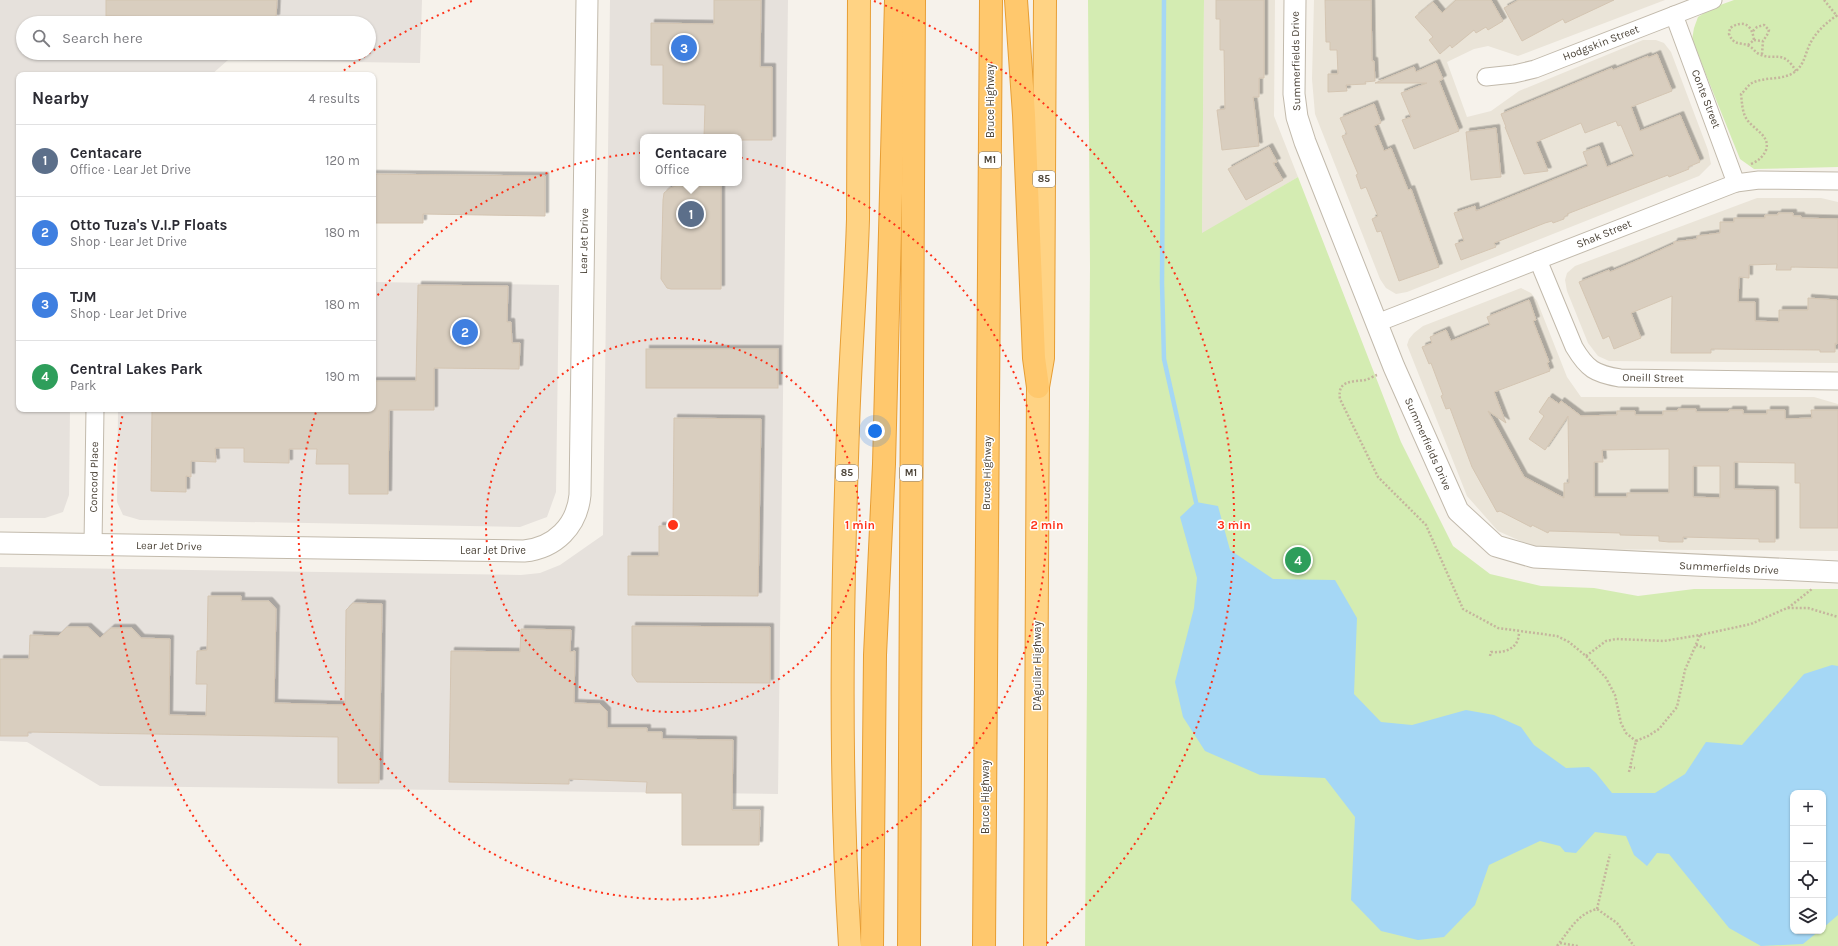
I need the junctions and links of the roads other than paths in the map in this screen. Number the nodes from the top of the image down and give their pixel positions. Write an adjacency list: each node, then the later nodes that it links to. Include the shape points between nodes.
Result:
1 (587, 0): 20 (street, Lear Jet Drive, via 580,495 577,511 563,533 543,547 524,551)
2 (859, 0): 22 (highway, 85, via 858,219 844,566 843,768 845,875)
3 (896, 0): 23 (highway, via 884,464 875,663)
4 (914, 0): 24 (highway, M1)
5 (991, 0): 25 (highway, Bruce Highway / M1)
6 (1016, 0): 17 (highway, via 1024,115 1034,358)
7 (1045, 0): 17 (highway, 85, via 1043,358)
8 (1295, 0): 15 (street, Summerfields Drive, via 1294,94 1297,117)
9 (1713, 0): 10 (street, Hodgskin Street)
10 (1674, 15): 11 (street, Hodgskin Street, via 1535,68 1514,74); 12 (street, Conte Street)
11 (1486, 77)
12 (1735, 176): 13 (street, Shak Street, via 1759,180); 14 (street, Shak Street)
13 (1838, 181)
14 (1538, 260): 15 (street, Shak Street); 16 (street, Oneill Street, via 1574,347 1590,369 1601,375 1620,378)
15 (1378, 323): 21 (street, Summerfields Drive, via 1394,367 1458,511 1496,546 1534,558)
16 (1838, 381)
17 (1038, 387): 26 (highway, D'Aguilar Highway / 85)
18 (94, 412): 20 (street, Concord Place)
19 (0, 543): 20 (street, Lear Jet Drive)
20 (92, 545)
21 (1838, 572)
22 (850, 946)
23 (872, 946)
24 (909, 946)
25 (984, 946)
26 (1035, 946)

